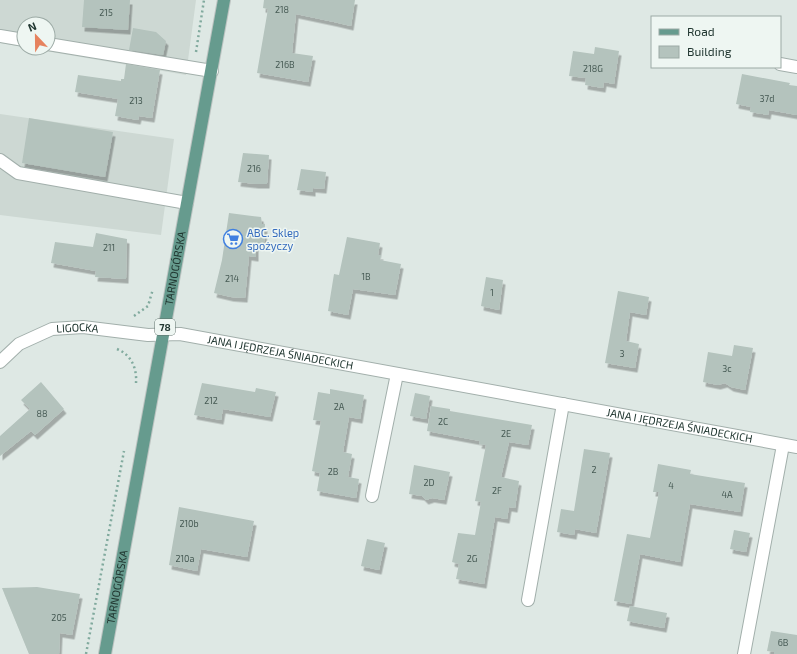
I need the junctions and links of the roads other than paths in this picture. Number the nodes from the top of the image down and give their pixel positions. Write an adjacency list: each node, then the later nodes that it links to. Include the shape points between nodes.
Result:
1 (224, 0): 7 (main road, TARNOGÓRSKA / 78)
2 (0, 36): 3 (street)
3 (16, 39)
4 (56, 45): 7 (street)
5 (781, 64): 6 (street)
6 (797, 67)
7 (212, 71): 9 (main road, TARNOGÓRSKA / 78)
8 (0, 160): 9 (street, via 18,173)
9 (187, 203): 10 (main road, TARNOGÓRSKA / 78)
10 (164, 334): 11 (street, LIGOCKA, via 148,335 83,327 52,329 19,344); 12 (street, JANA I JĘDRZEJA ŚNIADECKICH, via 180,334); 18 (main road, TARNOGÓRSKA / 78)
11 (0, 362)
12 (397, 374): 13 (street, JANA I JĘDRZEJA ŚNIADECKICH); 16 (street)
13 (563, 404): 14 (street, JANA I JĘDRZEJA ŚNIADECKICH); 17 (street)
14 (783, 444): 15 (street, JANA I JĘDRZEJA ŚNIADECKICH); 19 (street)
15 (797, 447)
16 (372, 496)
17 (528, 600)
18 (105, 654)
19 (744, 654)

